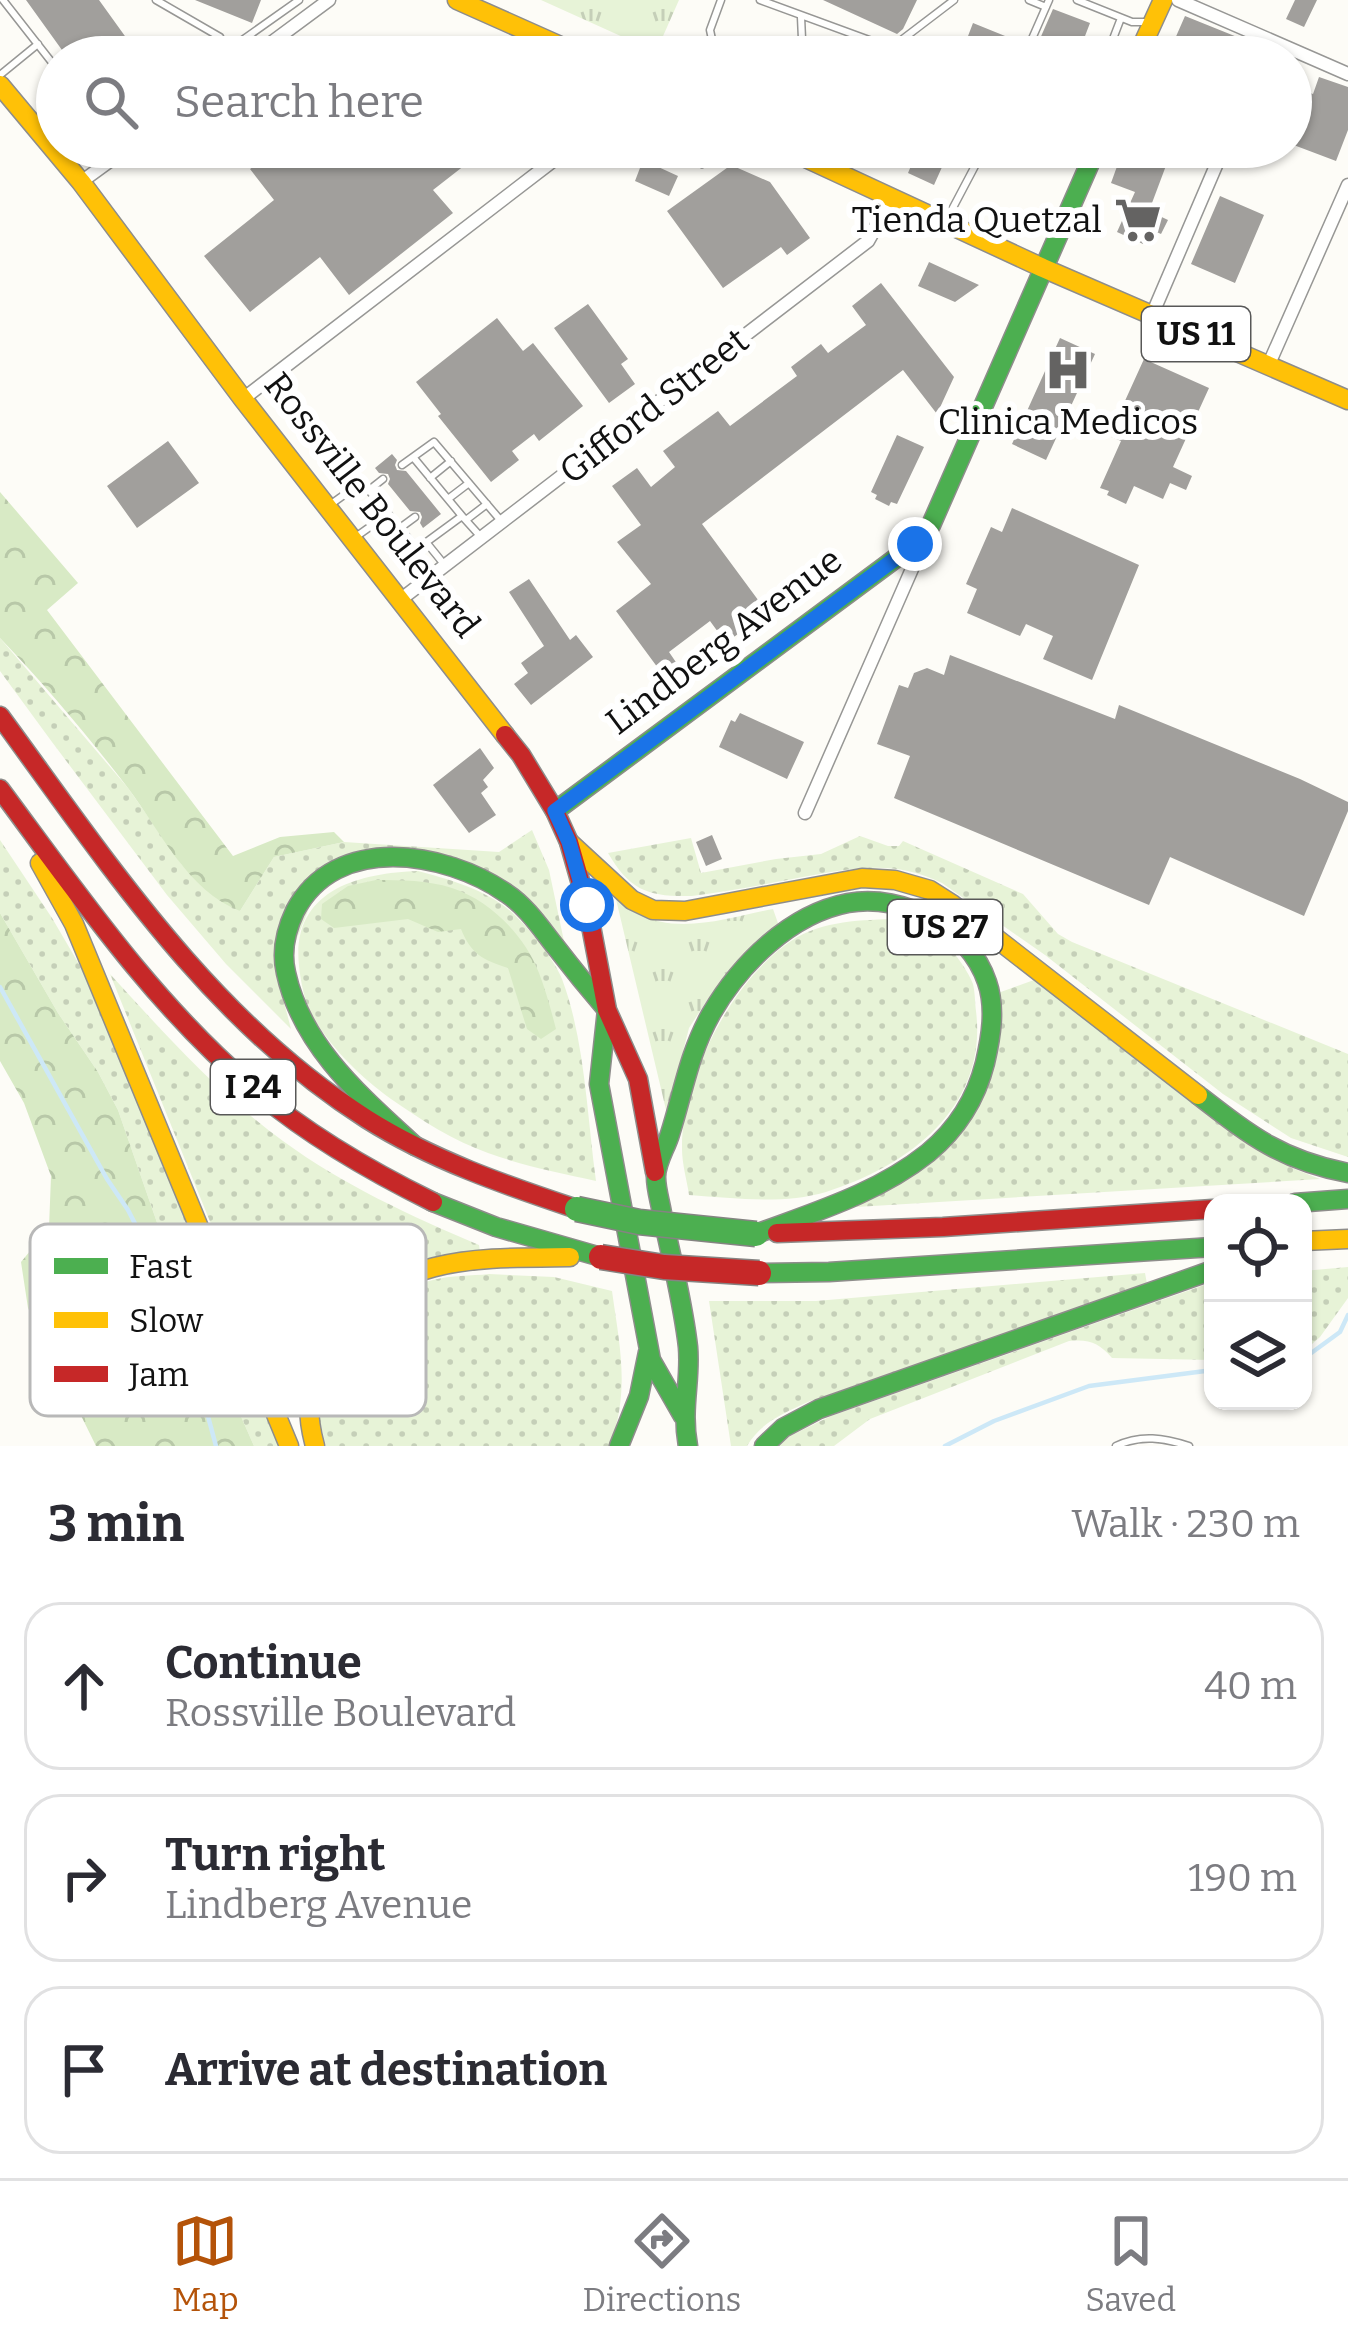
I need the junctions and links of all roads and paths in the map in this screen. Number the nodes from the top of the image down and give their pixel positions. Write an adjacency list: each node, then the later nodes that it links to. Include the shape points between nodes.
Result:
1 (2, 0): 27 (lane)
2 (156, 0): 16 (lane)
3 (329, 0): 11 (street)
4 (457, 0): 19 (main road)
5 (721, 0): 20 (lane)
6 (760, 0): 14 (lane)
7 (954, 0): 23 (lane)
8 (1029, 0): 12 (lane)
9 (1077, 0): 15 (lane)
10 (1178, 0): 26 (street)
11 (306, 4): 17 (lane); 18 (street)
12 (1047, 4): 24 (lane)
13 (1158, 11): 15 (lane)
14 (801, 17): 21 (lane); 22 (lane)
15 (1121, 18): 25 (lane)
16 (218, 36)
17 (257, 36)
18 (273, 36)
19 (538, 36)
20 (711, 36)
21 (802, 36)
22 (854, 36)
23 (908, 36)
24 (1033, 36)
25 (1114, 36)
26 (1261, 36)
27 (36, 42)
28 (36, 46): 31 (lane)
29 (1312, 58): 30 (street)
30 (1348, 74)
31 (0, 75)
32 (0, 85): 33 (main road, Rossville Boulevard)
33 (36, 115)
34 (73, 168): 41 (main road, Rossville Boulevard)
35 (100, 168): 41 (street)
36 (544, 168): 48 (street)
37 (827, 168): 43 (main road, US 11)
38 (974, 168): 44 (lane)
39 (1088, 168): 45 (main road)
40 (1215, 168): 46 (street)
41 (81, 182): 48 (main road, Rossville Boulevard)
42 (1348, 185): 47 (street)
43 (892, 198): 44 (main road, US 11); 64 (street, Gifford Street, via 868,241)
44 (946, 223): 45 (main road, US 11)
45 (1043, 268): 46 (main road, US 11); 65 (main road)
46 (1152, 315): 47 (main road, US 11)
47 (1268, 366): 49 (main road, US 11)
48 (243, 399): 60 (main road, Rossville Boulevard)
49 (1348, 400)
50 (413, 458): 51 (lane, via 434,442); 52 (lane); 53 (lane)
51 (451, 461): 53 (lane); 55 (lane)
52 (402, 465)
53 (430, 478): 57 (lane)
54 (383, 479): 56 (lane)
55 (469, 483): 57 (lane); 58 (lane)
56 (369, 490): 60 (lane, via 362,482); 61 (lane)
57 (447, 497): 59 (lane); 63 (lane)
58 (487, 504): 63 (lane); 64 (lane)
59 (433, 505)
60 (327, 507): 68 (main road, Rossville Boulevard)
61 (388, 514): 66 (lane); 68 (lane)
62 (415, 517): 66 (lane)
63 (464, 518): 67 (lane); 69 (lane)
64 (502, 522): 67 (street, Gifford Street)
65 (931, 525): 74 (main road, Lindberg Avenue); 75 (street)
66 (400, 528): 69 (lane, via 417,549)
67 (482, 538): 70 (street, Gifford Street)
68 (353, 539): 71 (main road, Rossville Boulevard)
69 (426, 542): 70 (lane)
70 (445, 566): 71 (street, Gifford Street)
71 (400, 600): 74 (main road, Rossville Boulevard)
72 (0, 716): 78 (main road, I 24, via 203,978 295,1066)
73 (0, 791): 84 (main road, via 74,924); 89 (main road, I 24, via 202,1041 310,1133 437,1204)
74 (555, 811): 76 (main road, Rossville Boulevard)
75 (806, 813)
76 (569, 842): 77 (main road, Rossville Boulevard); 80 (main road, via 653,910 862,878 930,890 1256,1140)
77 (607, 1010): 78 (main road, via 536,921 476,875 398,857 332,871 288,924 292,993 330,1065); 79 (main road, Rossville Boulevard, via 638,1079); 92 (main road, Rossville Boulevard, via 599,1084)
78 (416, 1146): 85 (main road, I 24, bridge, via 577,1209)
79 (655, 1172): 85 (main road, US 27, via 700,1030 728,986 788,930 848,904 881,902 943,924 974,954 990,994 991,1040 970,1108 904,1170); 95 (main road, Rossville Boulevard / US 27, via 688,1352)
80 (1348, 1173)
81 (1348, 1199): 82 (main road)
82 (1312, 1202)
83 (1204, 1210): 85 (main road, I 24)
84 (198, 1224)
85 (756, 1234)
86 (1348, 1239): 87 (main road)
87 (1312, 1241)
88 (1204, 1248): 89 (main road, I 24, bridge, via 829,1272)
89 (601, 1257): 90 (main road)
90 (426, 1268)
91 (1204, 1273): 100 (main road, via 818,1409)
92 (649, 1349): 95 (main road, Rossville Boulevard); 98 (main road)
93 (277, 1416): 96 (main road)
94 (310, 1416): 97 (main road)
95 (683, 1416): 99 (main road, Rossville Boulevard / US 27)
96 (289, 1446)
97 (315, 1446)
98 (619, 1446)
99 (688, 1446)
100 (764, 1446)
101 (1116, 1446): 102 (lane, via 1162,1437)
102 (1189, 1446)

